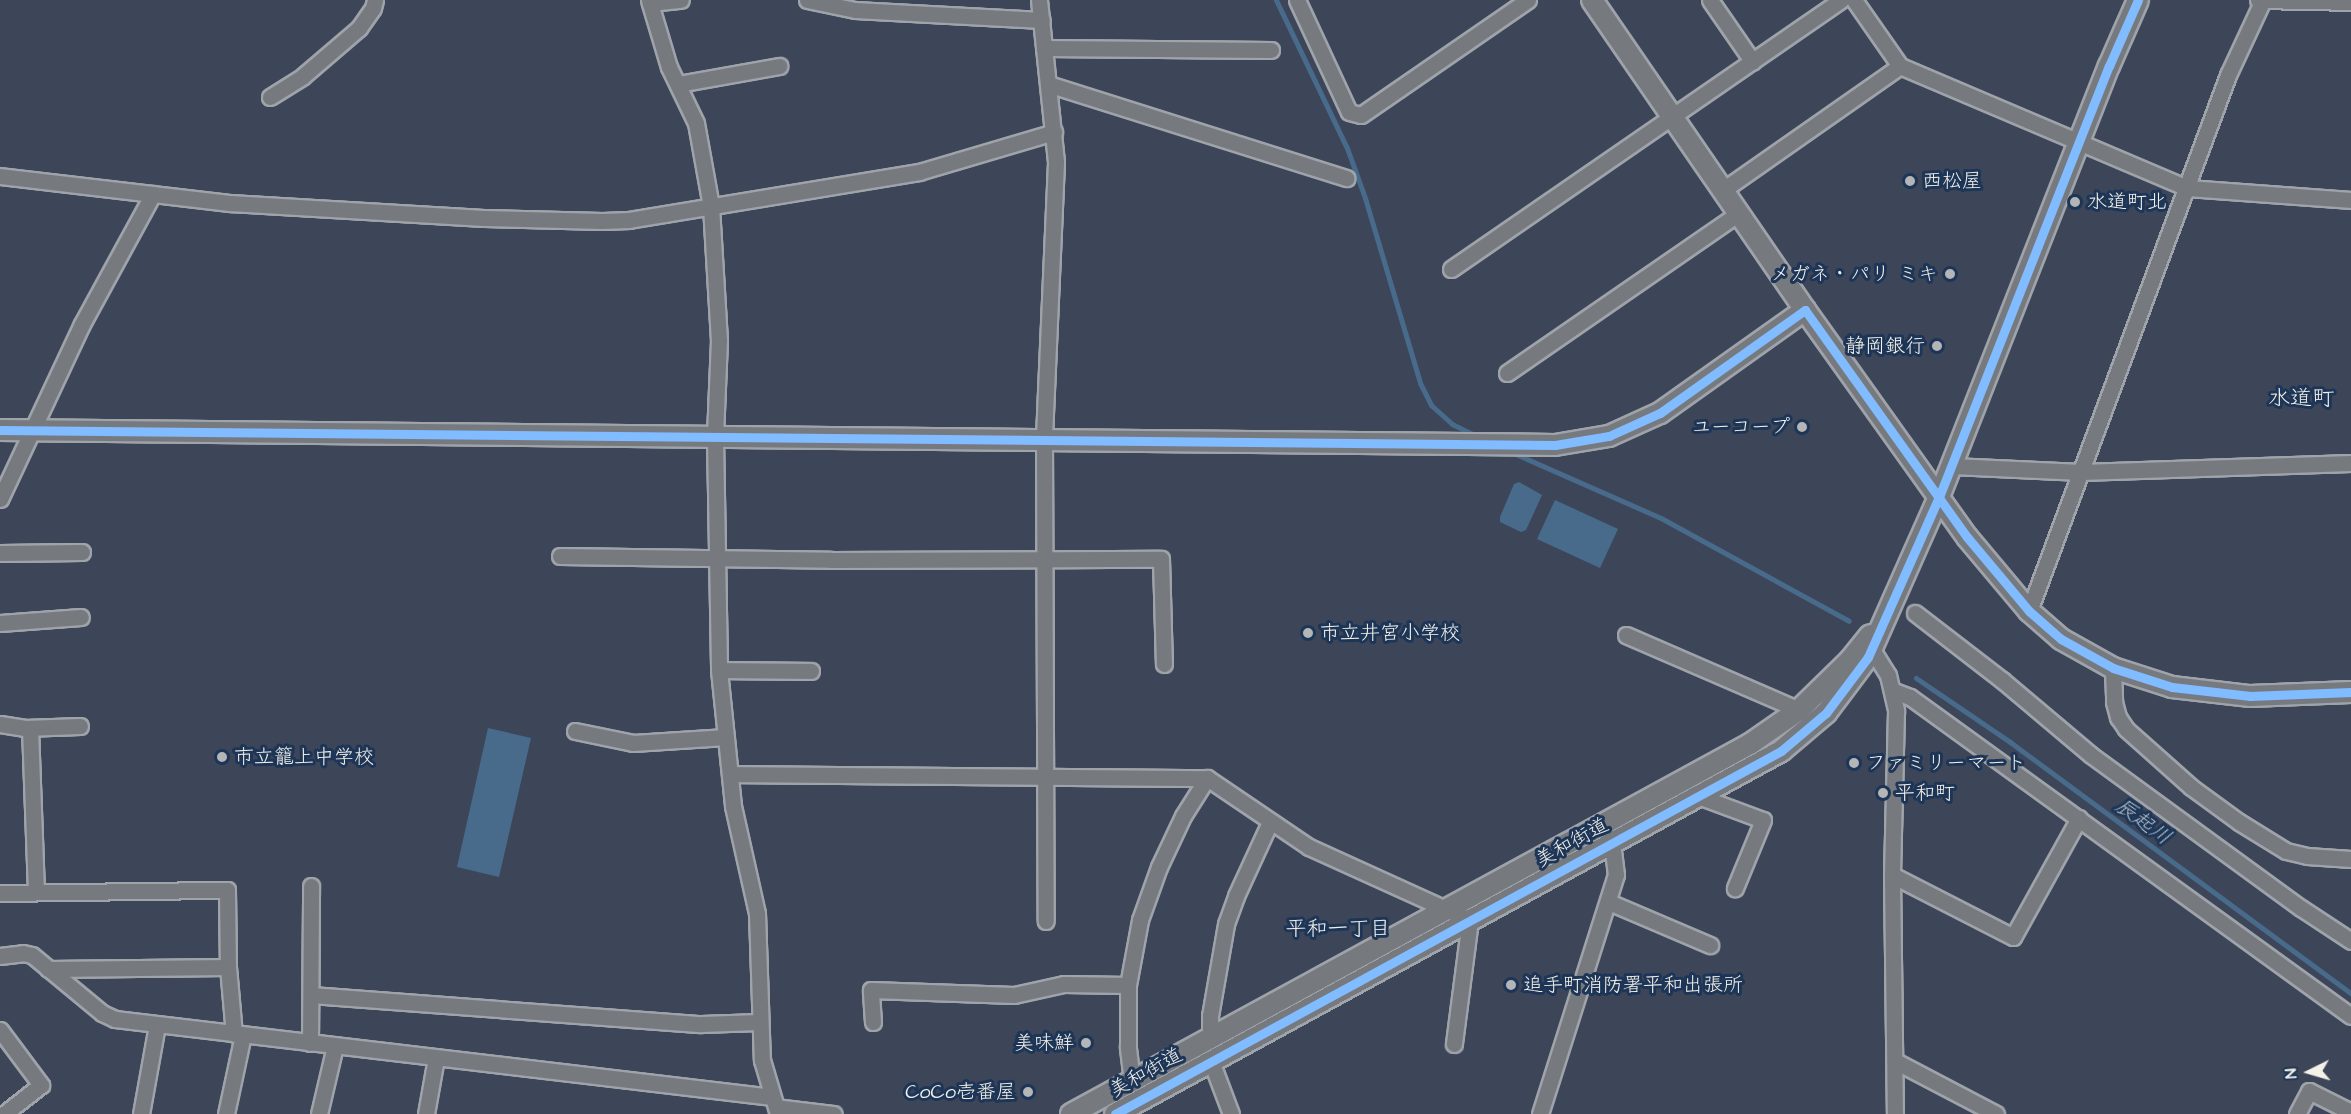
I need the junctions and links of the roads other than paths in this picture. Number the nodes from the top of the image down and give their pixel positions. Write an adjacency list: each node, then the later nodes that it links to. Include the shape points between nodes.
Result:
1 (375, 0): 23 (street, via 374,9 352,36)
2 (681, 0): 13 (street)
3 (807, 0): 15 (street, via 855,10)
4 (1039, 0): 15 (street)
5 (1297, 0): 6 (street, via 1348,112 1361,115)
6 (1528, 0)
7 (1592, 0): 24 (street)
8 (1710, 0): 18 (street)
9 (1841, 0): 18 (street)
10 (1854, 0): 20 (street)
11 (2138, 0): 26 (street, 美和街道)
12 (2261, 1): 14 (street); 29 (street, via 2228,75)
13 (650, 2): 21 (street, via 669,67)
14 (2351, 2)
15 (1042, 20): 16 (street)
16 (1044, 48): 17 (street); 22 (street)
17 (1271, 50)
18 (1753, 62): 24 (street)
19 (779, 66): 21 (street)
20 (1900, 66): 26 (street); 30 (street)
21 (678, 84): 33 (street, via 696,123)
22 (1048, 84): 25 (street); 28 (street)
23 (270, 97)
24 (1673, 117): 30 (street); 35 (street)
25 (1054, 132): 33 (street, via 930,170); 41 (street, via 1056,213)
26 (2080, 141): 29 (street); 43 (street, 美和街道)
27 (0, 176): 31 (street)
28 (1347, 178)
29 (2188, 188): 32 (street); 44 (street)
30 (1724, 190): 34 (street)
31 (153, 194): 33 (street, via 403,214 602,221); 39 (street, via 82,324)
32 (2351, 201)
33 (711, 206): 40 (street, via 719,340)
34 (1739, 213): 36 (street); 37 (street)
35 (1451, 269)
36 (1805, 309): 41 (street, via 1660,412 1608,436 1575,442 1555,445); 45 (street)
37 (1507, 373)
38 (0, 430): 39 (street)
39 (32, 430): 40 (street); 46 (street)
40 (715, 437): 41 (street); 50 (street)
41 (1044, 439): 51 (street)
42 (2351, 463): 44 (street)
43 (1952, 466): 44 (street); 45 (street, 美和街道)
44 (2081, 472): 52 (street)
45 (1939, 497): 52 (street); 54 (street, 美和街道)
46 (0, 499)
47 (82, 552): 48 (street)
48 (0, 553)
49 (560, 556): 50 (street)
50 (716, 557): 51 (street); 61 (street)
51 (1043, 557): 59 (street, via 1161,559); 72 (street)
52 (2029, 611): 60 (street, via 2061,639)
53 (1915, 613): 88 (street, via 2091,754)
54 (1886, 614): 58 (street, 美和街道); 65 (street, 美和街道, via 1850,660)
55 (81, 617): 56 (street)
56 (0, 623)
57 (1626, 635): 65 (street)
58 (1871, 648): 63 (street); 74 (street, 美和街道, via 1860,671 1826,714 1781,751)
59 (1164, 664)
60 (2113, 668): 64 (street, via 2172,687 2209,693 2250,696); 78 (street, via 2118,717 2126,729 2191,787 2286,851)
61 (719, 670): 62 (street); 70 (street)
62 (811, 670)
63 (1894, 691): 75 (street, via 1910,697); 79 (street)
64 (2351, 692)
65 (1798, 710): 85 (street, 美和街道, via 1750,744)
66 (0, 724): 68 (street)
67 (80, 726): 68 (street)
68 (30, 728): 82 (street)
69 (575, 731): 70 (street, via 633,743)
70 (726, 737): 71 (street)
71 (730, 774): 72 (street); 96 (street, via 733,806 757,913)
72 (1044, 778): 73 (street); 87 (street)
73 (1207, 778): 76 (street); 93 (street, via 1183,816 1159,867 1140,920)
74 (1698, 796): 77 (street, 美和街道); 81 (street, via 1763,820)
75 (2079, 818): 79 (street, via 2013,937); 95 (street)
76 (1270, 822): 85 (street, via 1309,847); 101 (street, via 1226,924 1217,965)
77 (1612, 842): 84 (street, via 1616,875); 86 (street, 美和街道)
78 (2351, 859)
79 (1892, 875): 107 (street)
80 (311, 886): 94 (street)
81 (1735, 888)
82 (36, 892): 83 (street); 91 (street, via 227,890)
83 (0, 893)
84 (1609, 902): 89 (street); 120 (street)
85 (1445, 910): 86 (street); 101 (street, 美和街道)
86 (1470, 920): 103 (street); 106 (street, 美和街道)
87 (1046, 921)
88 (2351, 941)
89 (1710, 945)
90 (0, 956): 92 (street, via 23,953)
91 (228, 968): 92 (street); 100 (street)
92 (48, 969): 98 (street, via 102,1013)
93 (1128, 985): 97 (street, via 1064,984 1014,995 871,990); 108 (street)
94 (311, 995): 96 (street, via 701,1024); 102 (street)
95 (2351, 1016)
96 (759, 1022): 109 (street, via 762,1060)
97 (873, 1022)
98 (157, 1025): 100 (street); 112 (street)
99 (0, 1030): 111 (street, via 41,1085)
100 (239, 1034): 102 (street); 113 (street)
101 (1210, 1037): 108 (street, 美和街道)
102 (310, 1043): 104 (street)
103 (1454, 1044)
104 (334, 1046): 105 (street); 114 (street)
105 (436, 1058): 109 (street); 115 (street)
106 (1211, 1061): 118 (street, 美和街道); 119 (street)
107 (1894, 1061): 121 (street); 122 (street)
108 (1132, 1081): 117 (street, 美和街道)
109 (775, 1106): 116 (street)
110 (2351, 1112): 123 (street, via 2309,1091)
111 (4, 1114)
112 (141, 1114)
113 (226, 1114)
114 (319, 1114)
115 (426, 1114)
116 (834, 1114)
117 (1071, 1114)
118 (1115, 1114)
119 (1231, 1114)
120 (1539, 1114)
121 (1895, 1114)
122 (1996, 1114)
123 (2297, 1114)

